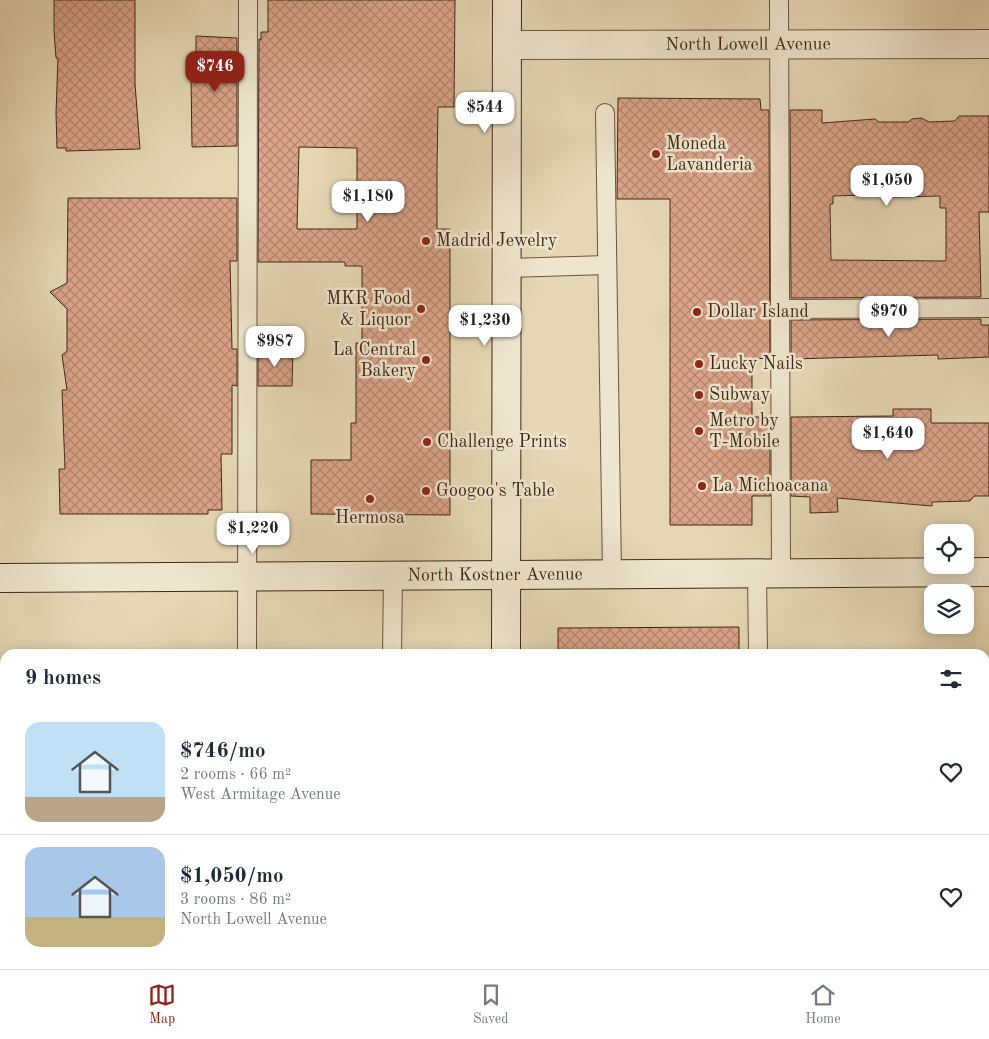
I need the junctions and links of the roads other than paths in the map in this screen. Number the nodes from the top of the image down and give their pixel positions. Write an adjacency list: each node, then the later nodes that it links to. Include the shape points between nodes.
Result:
1 (248, 0): 16 (lane)
2 (507, 0): 6 (street)
3 (779, 0): 4 (lane)
4 (780, 44): 5 (street, North Lowell Avenue); 6 (street, North Lowell Avenue); 11 (lane)
5 (989, 44)
6 (507, 45): 9 (street)
7 (605, 113): 8 (lane)
8 (607, 265): 9 (lane); 14 (lane)
9 (506, 268): 15 (street)
10 (989, 308): 11 (lane)
11 (781, 310): 13 (lane)
12 (989, 572): 13 (street, North Kostner Avenue)
13 (769, 573): 14 (street, North Kostner Avenue); 22 (lane)
14 (612, 574): 15 (street, North Kostner Avenue)
15 (506, 575): 17 (street, North Kostner Avenue); 21 (street)
16 (247, 576): 17 (street, North Kostner Avenue); 18 (street, North Kostner Avenue); 19 (lane)
17 (392, 576): 20 (lane)
18 (0, 578)
19 (247, 649)
20 (392, 649)
21 (506, 649)
22 (759, 649)

